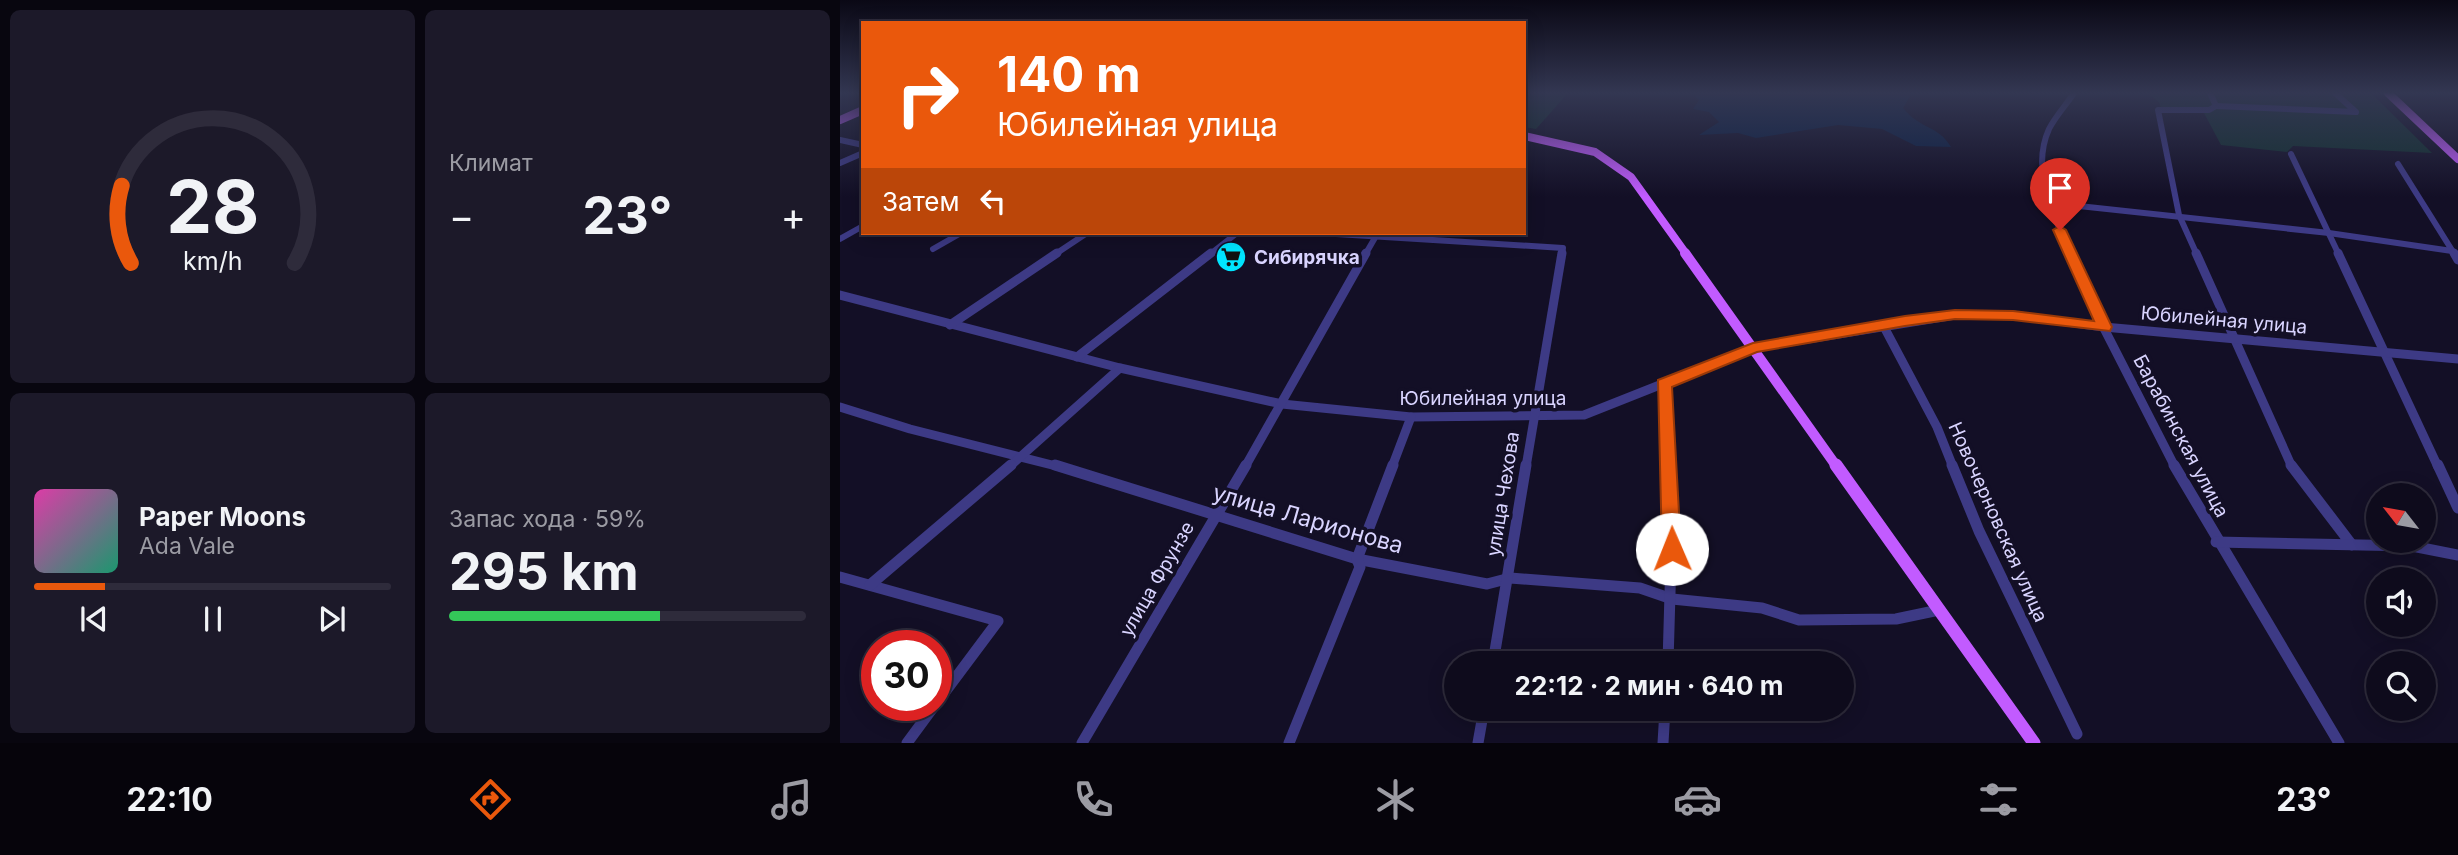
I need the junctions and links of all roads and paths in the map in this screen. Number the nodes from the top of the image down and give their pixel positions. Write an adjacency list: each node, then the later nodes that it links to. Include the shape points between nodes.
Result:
1 (2050, 128): 12 (street, Барабинская улица, via 2042,151 2043,183)
2 (2160, 128): 13 (street)
3 (2425, 128): 9 (main road)
4 (1526, 136): 32 (main road, via 1595,152 1631,177)
5 (840, 140): 6 (street)
6 (861, 145)
7 (861, 154): 10 (street)
8 (2291, 155): 15 (street)
9 (2458, 159)
10 (840, 163)
11 (2398, 164): 24 (street)
12 (2051, 203): 13 (street); 30 (street, Барабинская улица)
13 (2179, 215): 15 (street); 31 (street)
14 (861, 227): 22 (street)
15 (2329, 233): 24 (street); 33 (street)
16 (958, 235): 23 (street)
17 (1084, 235): 28 (street)
18 (1234, 235): 34 (street)
19 (1340, 235): 21 (street)
20 (1376, 236): 21 (street); 25 (street, улица Фрунзе); 41 (street, улица Чехова, via 1563,248)
21 (1361, 237): 25 (street)
22 (840, 239)
23 (933, 249)
24 (2452, 251): 26 (street)
25 (1368, 252): 38 (street, улица Фрунзе)
26 (2458, 260)
27 (840, 295): 28 (street, Юбилейная улица)
28 (950, 325): 34 (street, Юбилейная улица)
29 (1883, 325): 30 (street, Юбилейная улица, via 1979,315); 32 (street, Юбилейная улица); 60 (street, Новочерновская улица, via 1937,427 1979,531)
30 (2104, 327): 31 (street, Юбилейная улица); 45 (street, Барабинская улица)
31 (2234, 337): 33 (street, Юбилейная улица); 46 (street, via 2295,473)
32 (1753, 348): 37 (street, Юбилейная улица); 53 (main road)
33 (2385, 352): 35 (street, Юбилейная улица); 43 (street)
34 (1077, 357): 36 (street, Юбилейная улица)
35 (2458, 359)
36 (1120, 368): 38 (street, Юбилейная улица); 42 (street)
37 (1664, 384): 41 (street, Юбилейная улица, via 1584,415); 52 (street, via 1671,473)
38 (1282, 404): 40 (street, Юбилейная улица); 44 (street, улица Фрунзе)
39 (840, 407): 42 (street, улица Ларионова, via 910,429)
40 (1410, 417): 41 (street, Юбилейная улица); 48 (street)
41 (1535, 418): 50 (street, улица Чехова)
42 (1023, 455): 44 (street, улица Ларионова); 51 (street)
43 (2458, 508)
44 (1215, 514): 48 (street, улица Ларионова); 62 (street, улица Фрунзе)
45 (2217, 542): 46 (street); 67 (street, Барабинская улица)
46 (2352, 545): 47 (street, via 2412,546)
47 (2458, 555)
48 (1357, 559): 50 (street, улица Ларионова, via 1486,584); 63 (street, via 1360,567)
49 (840, 577): 51 (street)
50 (1510, 578): 52 (street, улица Ларионова, via 1640,588); 54 (street, улица Чехова)
51 (870, 585): 56 (street, via 998,621)
52 (1672, 599): 53 (street, улица Ларионова, via 1762,608 1799,620 1896,619); 55 (street)
53 (1939, 610): 66 (main road)
54 (1495, 651)
55 (1669, 651)
56 (952, 683)
57 (924, 721): 61 (street)
58 (1482, 721): 64 (street)
59 (1664, 721): 65 (street)
60 (2077, 734)
61 (907, 743)
62 (1083, 743)
63 (1289, 743)
64 (1478, 743)
65 (1663, 743)
66 (2034, 743)
67 (2339, 743)

